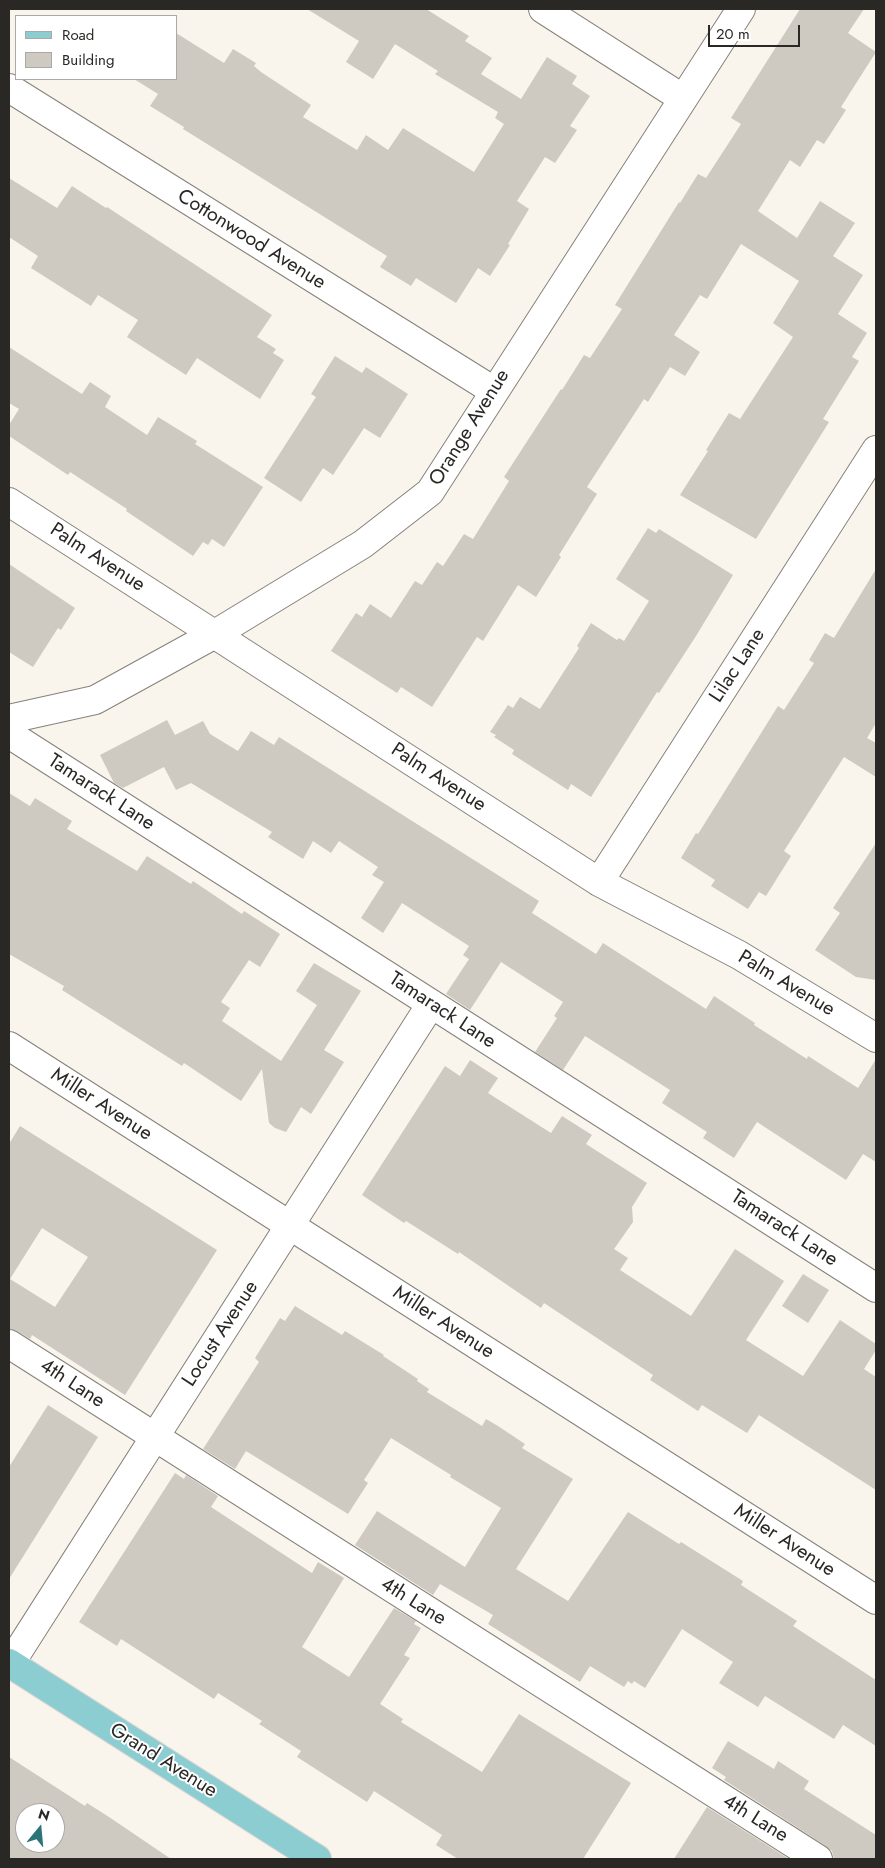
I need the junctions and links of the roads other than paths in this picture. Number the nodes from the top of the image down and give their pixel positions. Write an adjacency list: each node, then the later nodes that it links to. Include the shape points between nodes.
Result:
1 (543, 9): 4 (street)
2 (741, 9): 4 (street, Orange Avenue)
3 (9, 88): 5 (street, Cottonwood Avenue)
4 (682, 98): 5 (street, Orange Avenue)
5 (494, 391): 8 (street, Orange Avenue, via 430,492 363,544)
6 (876, 450): 11 (street, Lilac Lane)
7 (9, 502): 8 (street, Palm Avenue)
8 (214, 634): 9 (street, Orange Avenue, via 95,700); 11 (street, Palm Avenue)
9 (9, 719)
10 (9, 734): 12 (street, Tamarack Lane)
11 (599, 882): 13 (street, Palm Avenue, via 739,955)
12 (431, 1004): 15 (street, Locust Avenue); 16 (street, Tamarack Lane)
13 (876, 1038)
14 (9, 1046): 15 (street, Miller Avenue)
15 (291, 1226): 18 (street, Locust Avenue); 19 (street, Miller Avenue)
16 (876, 1288)
17 (9, 1344): 18 (street, 4th Lane)
18 (155, 1437): 20 (street, Locust Avenue); 22 (street, 4th Lane)
19 (876, 1600)
20 (9, 1664): 21 (main road, Grand Avenue)
21 (317, 1859)
22 (818, 1859)

